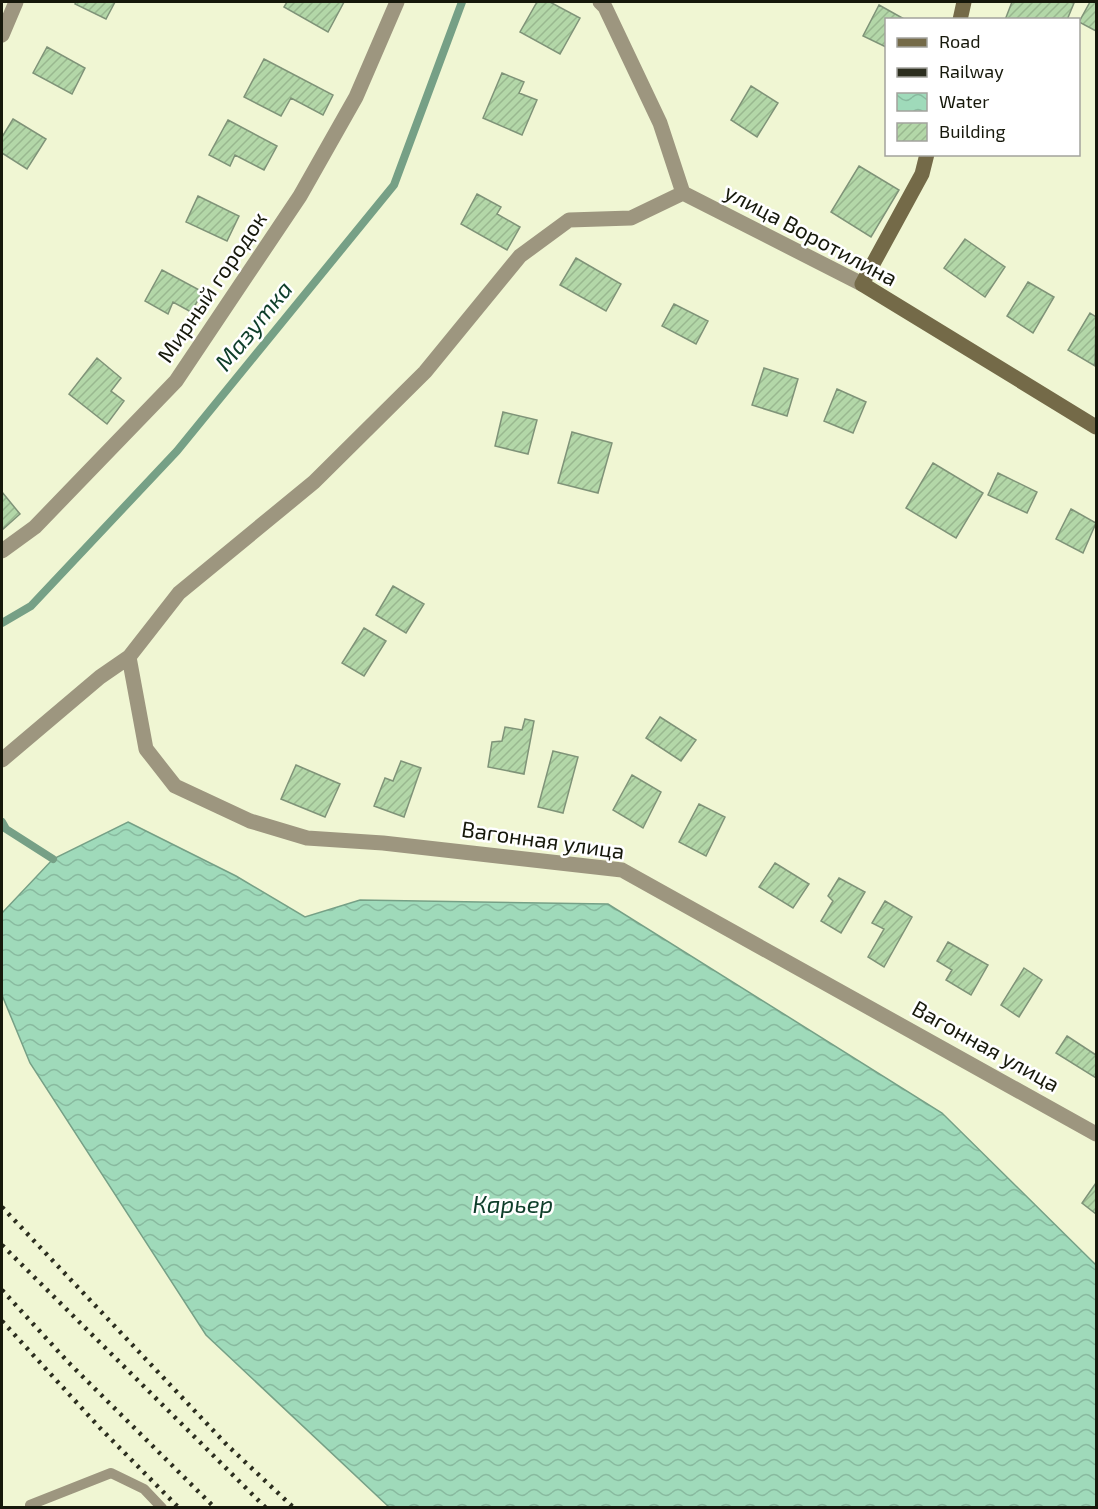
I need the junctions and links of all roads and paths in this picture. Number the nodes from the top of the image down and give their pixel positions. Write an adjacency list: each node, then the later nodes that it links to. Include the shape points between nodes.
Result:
1 (16, 2): 6 (street)
2 (397, 2): 11 (street, Мирный городок, via 356,97 300,196 176,381 34,527)
3 (600, 2): 8 (street, via 660,123)
4 (964, 2): 5 (street)
5 (960, 18)
6 (2, 35)
7 (926, 156): 9 (street, via 922,174)
8 (683, 193): 9 (street, улица Воротилина); 12 (street, via 631,218 569,220 520,256 426,372 314,482 179,593)
9 (862, 284): 10 (street, улица Воротилина)
10 (1096, 427)
11 (2, 551)
12 (129, 657): 13 (street); 14 (street, Вагонная улица, via 146,749 175,786 250,821 307,838 622,870)
13 (2, 760)
14 (1096, 1134)
15 (30, 1505): 16 (lane, via 111,1473 144,1489)
16 (162, 1508)

